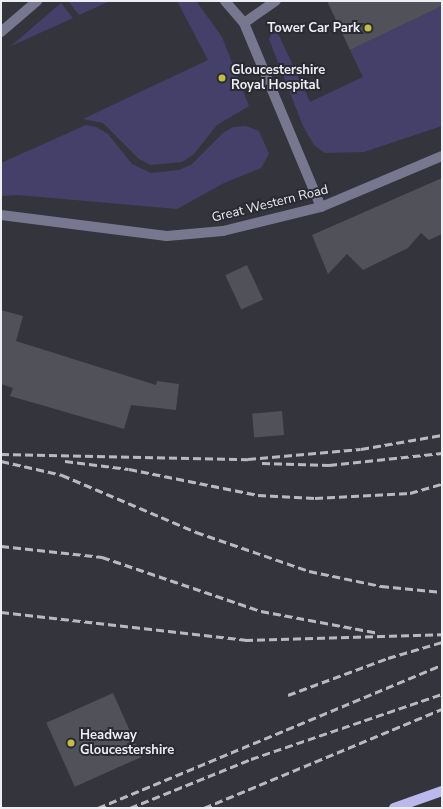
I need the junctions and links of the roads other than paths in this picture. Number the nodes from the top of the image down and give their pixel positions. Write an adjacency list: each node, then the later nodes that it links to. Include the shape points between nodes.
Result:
1 (37, 1): 5 (street)
2 (225, 1): 4 (street)
3 (276, 1): 4 (street)
4 (244, 23): 7 (street)
5 (1, 32)
6 (442, 156): 7 (street, Great Western Road)
7 (321, 207): 8 (street, Great Western Road, via 223,231 167,236)
8 (1, 215)
9 (442, 791): 10 (main road)
10 (394, 808)

